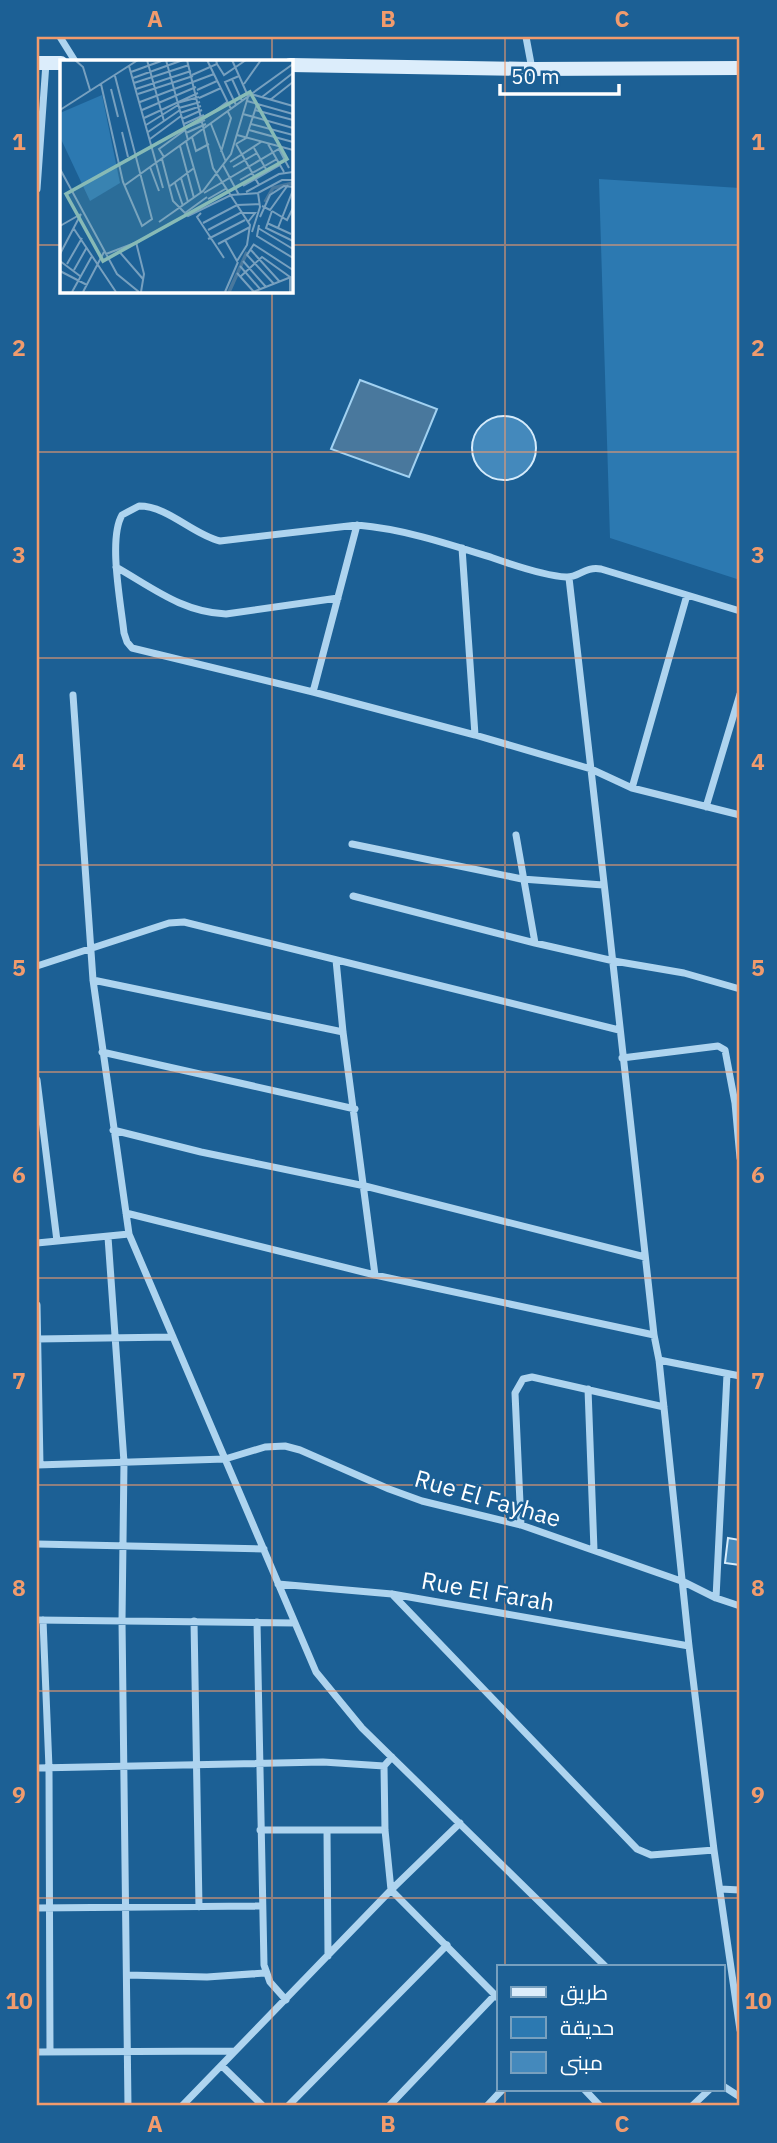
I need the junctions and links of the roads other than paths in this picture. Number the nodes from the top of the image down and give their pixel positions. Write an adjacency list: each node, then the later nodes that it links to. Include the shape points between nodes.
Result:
1 (60, 37): 3 (street)
2 (525, 38): 8 (street)
3 (74, 60)
4 (41, 63): 5 (street); 9 (street)
5 (60, 63)
6 (292, 65): 8 (street)
7 (740, 68): 8 (street)
8 (531, 69)
9 (37, 188)
10 (357, 525): 11 (street); 12 (street, via 220,541 155,509 139,506 118,522); 15 (street)
11 (462, 548): 13 (street); 20 (street)
12 (116, 567): 15 (street, via 186,607 212,613); 17 (street, via 124,633 132,648)
13 (569, 578): 14 (street, via 593,568); 21 (street)
14 (687, 595): 16 (street); 22 (street)
15 (338, 598): 17 (street)
16 (740, 611)
17 (313, 692): 20 (street)
18 (740, 694): 23 (street)
19 (72, 695): 31 (street)
20 (475, 735): 21 (street)
21 (592, 769): 22 (street); 28 (street)
22 (632, 788): 23 (street)
23 (706, 807): 24 (street)
24 (740, 815)
25 (516, 835): 27 (street)
26 (352, 844): 27 (street)
27 (522, 879): 28 (street); 30 (street)
28 (603, 885): 33 (street)
29 (353, 896): 30 (street)
30 (535, 943): 33 (street)
31 (91, 948): 32 (street, via 184,922); 34 (street); 35 (street)
32 (336, 960): 37 (street); 38 (street)
33 (614, 961): 36 (street); 37 (street)
34 (37, 966)
35 (93, 980): 38 (street); 39 (street)
36 (740, 989)
37 (619, 1030): 40 (street)
38 (343, 1031): 43 (street)
39 (102, 1052): 43 (street); 44 (street)
40 (622, 1058): 42 (street, via 718,1046 727,1053); 52 (street)
41 (37, 1080): 50 (street)
42 (737, 1103): 45 (street)
43 (355, 1109): 46 (street)
44 (113, 1129): 46 (street); 47 (street)
45 (740, 1157)
46 (365, 1186): 52 (street); 53 (street)
47 (126, 1213): 48 (street); 53 (street)
48 (129, 1234): 49 (street); 56 (street)
49 (108, 1237): 50 (street); 58 (street)
50 (57, 1241): 51 (street)
51 (37, 1243)
52 (645, 1257): 55 (street)
53 (375, 1275): 55 (street)
54 (37, 1306): 57 (street)
55 (654, 1335): 59 (street)
56 (173, 1337): 58 (street); 64 (street)
57 (37, 1339): 58 (street); 66 (street)
58 (114, 1339): 65 (street)
59 (659, 1360): 60 (street); 63 (street)
60 (727, 1374): 61 (street); 75 (street)
61 (740, 1376)
62 (588, 1389): 63 (street); 67 (street, via 531,1377 518,1384); 71 (street)
63 (664, 1408): 72 (street)
64 (225, 1459): 65 (street, Rue El Fayhae); 67 (street, Rue El Fayhae, via 285,1446 422,1501); 70 (street)
65 (124, 1462): 66 (street, Rue El Fayhae); 69 (street)
66 (38, 1465)
67 (521, 1525): 71 (street, Rue El Fayhae)
68 (37, 1544): 69 (street)
69 (123, 1545): 70 (street); 78 (street)
70 (264, 1549): 73 (street)
71 (594, 1550): 72 (street, Rue El Fayhae)
72 (684, 1582): 75 (street, Rue El Fayhae); 82 (street)
73 (278, 1584): 74 (street, Rue El Farah); 81 (street)
74 (392, 1594): 82 (street, Rue El Farah); 94 (street, via 632,1845 651,1855)
75 (716, 1598): 76 (street, Rue El Fayhae)
76 (740, 1606)
77 (40, 1620): 78 (street); 89 (street)
78 (122, 1621): 79 (street); 85 (street)
79 (194, 1621): 80 (street); 86 (street)
80 (257, 1622): 81 (street); 84 (street)
81 (295, 1623): 83 (street, via 316,1672)
82 (689, 1646): 94 (street)
83 (392, 1757): 87 (street); 90 (street)
84 (261, 1763): 86 (street); 87 (street); 91 (street)
85 (124, 1766): 86 (street); 89 (street); 102 (street)
86 (196, 1766): 99 (street)
87 (384, 1766): 93 (street)
88 (37, 1768): 89 (street)
89 (49, 1768): 101 (street)
90 (460, 1823): 95 (street); 107 (street)
91 (260, 1830): 92 (street); 98 (street)
92 (327, 1830): 93 (street); 104 (street)
93 (385, 1830): 95 (street)
94 (714, 1850): 96 (street)
95 (391, 1889): 103 (street); 104 (street)
96 (720, 1889): 97 (street); 105 (street)
97 (740, 1890)
98 (262, 1906): 99 (street); 108 (street)
99 (199, 1907): 102 (street)
100 (37, 1908): 101 (street)
101 (49, 1908): 102 (street); 116 (street)
102 (126, 1908): 109 (street)
103 (447, 1945): 110 (street); 127 (street)
104 (328, 1956): 111 (street)
105 (730, 1960): 106 (street); 112 (street)
106 (740, 1961)
107 (604, 1965)
108 (265, 1973): 109 (street); 111 (street)
109 (127, 1975): 115 (street)
110 (497, 1997): 128 (street)
111 (286, 2000): 113 (street)
112 (740, 2030)
113 (235, 2051): 115 (street); 117 (street)
114 (37, 2052): 116 (street)
115 (128, 2052): 116 (street); 124 (street)
116 (50, 2053)
117 (222, 2066): 125 (street); 126 (street)
118 (724, 2087): 122 (street)
119 (502, 2090): 129 (street)
120 (585, 2090): 123 (street)
121 (709, 2090): 131 (street)
122 (740, 2097)
123 (597, 2103): 130 (street)
124 (128, 2106)
125 (181, 2106)
126 (263, 2106)
127 (288, 2106)
128 (389, 2106)
129 (487, 2106)
130 (588, 2106)
131 (692, 2106)

